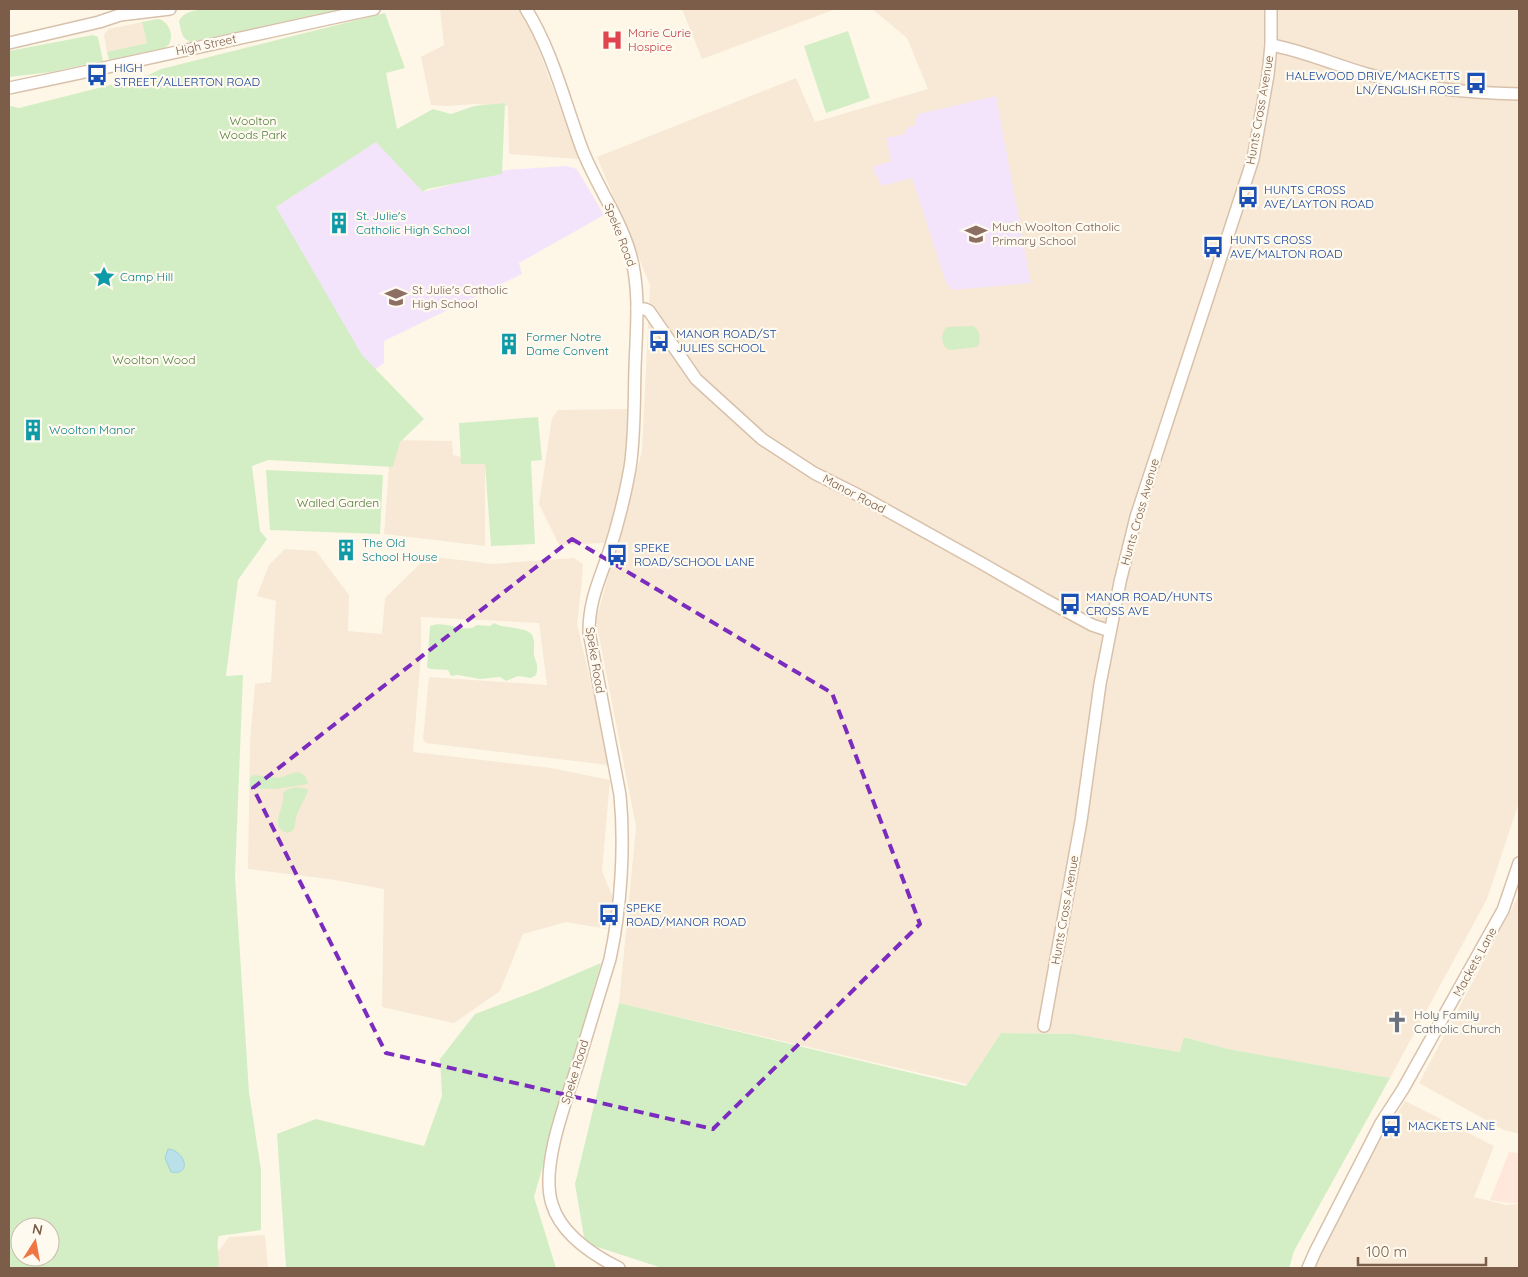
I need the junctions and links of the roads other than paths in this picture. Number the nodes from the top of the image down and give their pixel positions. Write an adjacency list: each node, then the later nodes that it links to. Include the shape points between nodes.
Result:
1 (170, 9): 5 (street, via 120,15)
2 (374, 9): 7 (street, High Street)
3 (526, 9): 9 (street, Speke Road, via 548,54 583,152 615,214 629,251 637,286)
4 (1271, 9): 6 (street, Hunts Cross Avenue)
5 (9, 43)
6 (1271, 45): 8 (street, via 1408,84); 10 (street, Hunts Cross Avenue, via 1253,158 1136,518)
7 (9, 88)
8 (1519, 94)
9 (638, 309): 10 (street, Manor Road, via 649,311 696,379 762,439 814,473 1092,625); 13 (street, Speke Road, via 630,466 622,510 592,597 589,619 623,819 614,936 562,1116 552,1156 549,1189 552,1205 578,1242)
10 (1110, 631): 12 (street, Hunts Cross Avenue)
11 (1519, 863): 14 (street, Mackets Lane, via 1503,910 1408,1081 1381,1123)
12 (1044, 1026)
13 (619, 1268)
14 (1308, 1268)

